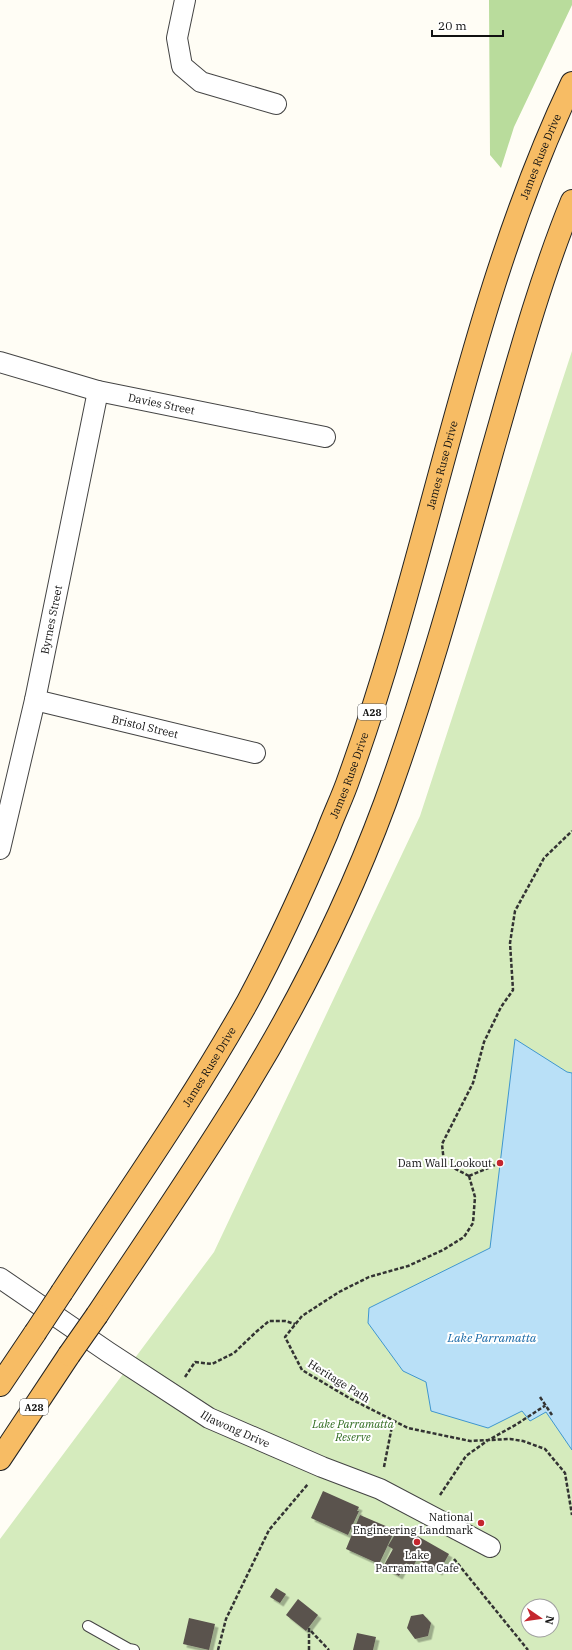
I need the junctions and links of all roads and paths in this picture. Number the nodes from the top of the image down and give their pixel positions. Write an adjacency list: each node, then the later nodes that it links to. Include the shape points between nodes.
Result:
1 (185, 0): 3 (street, via 177,38 182,66 201,82)
2 (572, 83): 18 (highway, James Ruse Drive / A28, bridge, via 528,188 498,274 446,448 376,700 348,780 317,856 285,928 248,1001 201,1080)
3 (276, 104)
4 (572, 201): 24 (highway, A28, bridge, via 514,373 414,720 358,871 321,951 245,1090)
5 (0, 362): 6 (street, Davies Street)
6 (98, 391): 7 (street, Davies Street); 8 (street, Byrnes Street)
7 (326, 437)
8 (35, 700): 9 (street, Bristol Street); 12 (street, Byrnes Street)
9 (255, 753)
10 (572, 827): 11 (path)
11 (571, 831): 14 (path, via 544,858 515,911 510,943 513,990 501,1007 484,1042 473,1084 442,1144 444,1163)
12 (0, 849)
13 (500, 1163): 14 (path)
14 (469, 1176): 16 (path, Heritage Path, via 475,1197 473,1223 464,1237 408,1266 369,1277 339,1292 302,1316)
15 (0, 1278): 26 (street, Illawong Drive, via 209,1418)
16 (295, 1324): 17 (path, via 269,1321 234,1353 212,1364 195,1362); 22 (path, Heritage Path, via 285,1337 302,1370)
17 (184, 1380)
18 (0, 1385)
19 (540, 1397): 20 (path)
20 (546, 1405): 21 (path); 23 (path)
21 (552, 1415)
22 (393, 1421): 23 (path, Heritage Path, via 408,1428 470,1442); 25 (path)
23 (487, 1441): 27 (path, via 466,1456); 28 (path, Heritage Path, via 510,1439 545,1449 565,1473)
24 (0, 1459)
25 (385, 1463)
26 (322, 1467): 27 (street, Illawong Drive, via 380,1489); 33 (path, via 269,1530 226,1619)
27 (428, 1515): 29 (street, Illawong Drive)
28 (572, 1515)
29 (490, 1547)
30 (454, 1559): 36 (path)
31 (88, 1626): 32 (lane)
32 (134, 1650)
33 (218, 1650)
34 (309, 1650): 35 (path, via 309,1629)
35 (329, 1650)
36 (528, 1650)

